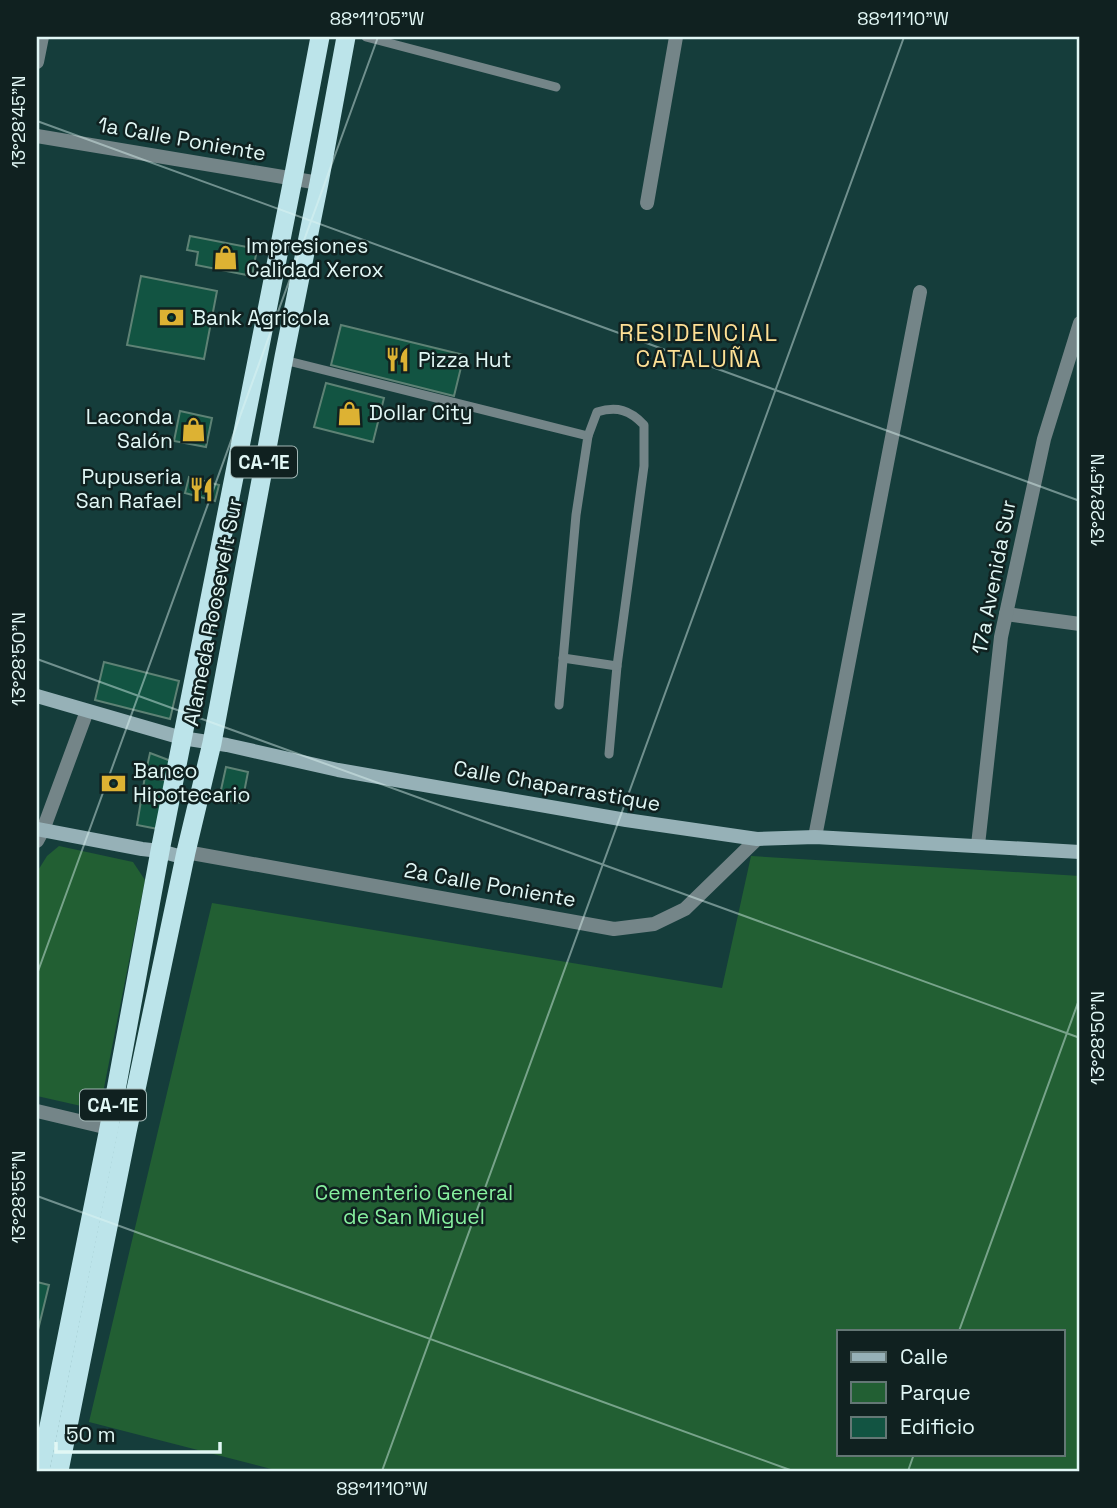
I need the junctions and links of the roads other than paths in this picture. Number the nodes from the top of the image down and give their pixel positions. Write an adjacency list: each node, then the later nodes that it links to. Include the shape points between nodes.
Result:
1 (42, 37): 6 (street)
2 (320, 37): 9 (highway, Alameda Roosevelt Sur / CA-1E)
3 (346, 37): 10 (highway, Alameda Roosevelt Sur / CA-1E)
4 (366, 37): 7 (lane)
5 (676, 37): 11 (street)
6 (37, 62)
7 (556, 88)
8 (37, 136): 9 (street, 1a Calle Poniente)
9 (293, 179): 10 (street, 1a Calle Poniente); 23 (highway, Alameda Roosevelt Sur / CA-1E)
10 (319, 183): 14 (highway, Alameda Roosevelt Sur / CA-1E)
11 (647, 203)
12 (920, 292): 27 (street)
13 (1080, 323): 16 (street, 17a Avenida Sur, via 1044,439)
14 (284, 357): 15 (lane); 24 (highway, Alameda Roosevelt Sur / CA-1E)
15 (588, 436): 18 (lane); 19 (lane, via 597,412 612,408 634,415 644,425 644,466)
16 (1006, 614): 17 (street); 29 (street, 17a Avenida Sur)
17 (1080, 624)
18 (563, 658): 19 (lane); 21 (lane)
19 (617, 666): 25 (lane)
20 (37, 696): 22 (main road, Calle Chaparrastique)
21 (559, 705)
22 (87, 711): 23 (main road, Calle Chaparrastique); 26 (street)
23 (182, 738): 24 (main road, Calle Chaparrastique); 30 (highway, CA-1E)
24 (212, 743): 28 (main road, Calle Chaparrastique, via 365,775); 32 (highway, CA-1E)
25 (609, 754)
26 (39, 833): 30 (main road, 2a Calle Poniente)
27 (815, 836): 28 (main road, Calle Chaparrastique); 29 (main road, Calle Chaparrastique)
28 (757, 839): 32 (street, 2a Calle Poniente, via 685,909 654,924 614,929)
29 (978, 845): 31 (main road, Calle Chaparrastique)
30 (160, 851): 32 (main road, 2a Calle Poniente); 34 (highway, CA-1E)
31 (1080, 852)
32 (186, 855): 34 (highway, CA-1E)
33 (37, 1111): 34 (street)
34 (118, 1130): 35 (highway, CA-1E); 36 (highway, CA-1E)
35 (40, 1471)
36 (60, 1471)

